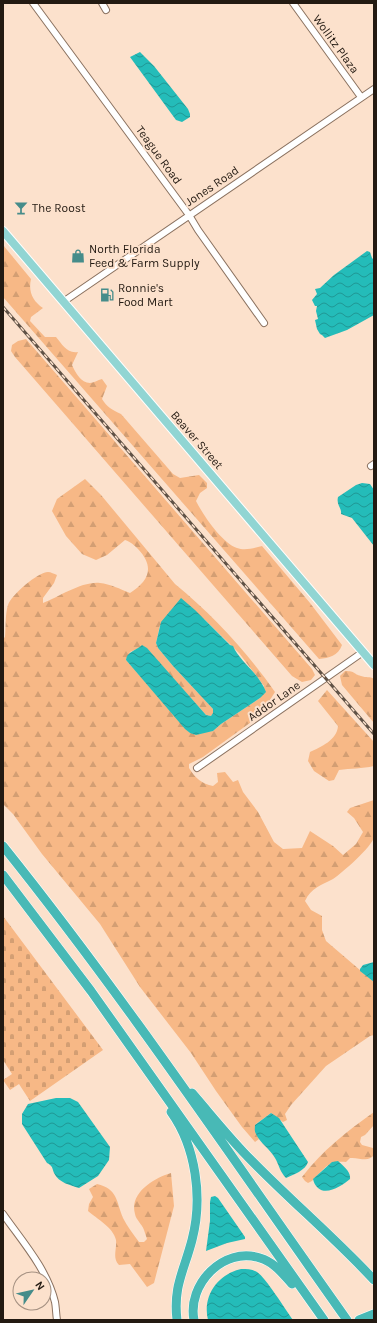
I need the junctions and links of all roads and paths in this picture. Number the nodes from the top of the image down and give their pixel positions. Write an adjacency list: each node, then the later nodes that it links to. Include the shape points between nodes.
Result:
1 (33, 3): 7 (street, Teague Road)
2 (102, 3): 4 (street)
3 (293, 3): 6 (street, Wollitz Plaza)
4 (106, 10)
5 (374, 89): 6 (street, Jones Road)
6 (361, 97): 7 (street, Jones Road)
7 (189, 215): 9 (street, Jones Road); 10 (street, Teague Road)
8 (3, 231): 9 (main road, Beaver Street)
9 (63, 302): 11 (main road, Beaver Street)
10 (264, 323)
11 (363, 652): 12 (main road, Beaver Street); 13 (street, Addor Lane)
12 (374, 665)
13 (197, 768)
14 (3, 846): 17 (highway, via 42,895)
15 (3, 875): 16 (highway)
16 (139, 1057): 21 (highway); 24 (highway, via 149,1080 184,1136 194,1171 196,1220 177,1290)
17 (160, 1057): 19 (highway, via 251,1160); 26 (highway)
18 (3, 1214): 23 (street, via 44,1274 55,1302)
19 (374, 1280)
20 (374, 1314): 22 (highway)
21 (323, 1319): 25 (highway, via 274,1265 261,1258 246,1256 225,1261 213,1268 204,1278 194,1298)
22 (362, 1319)
23 (57, 1320)
24 (177, 1320)
25 (194, 1320)
26 (347, 1320)

